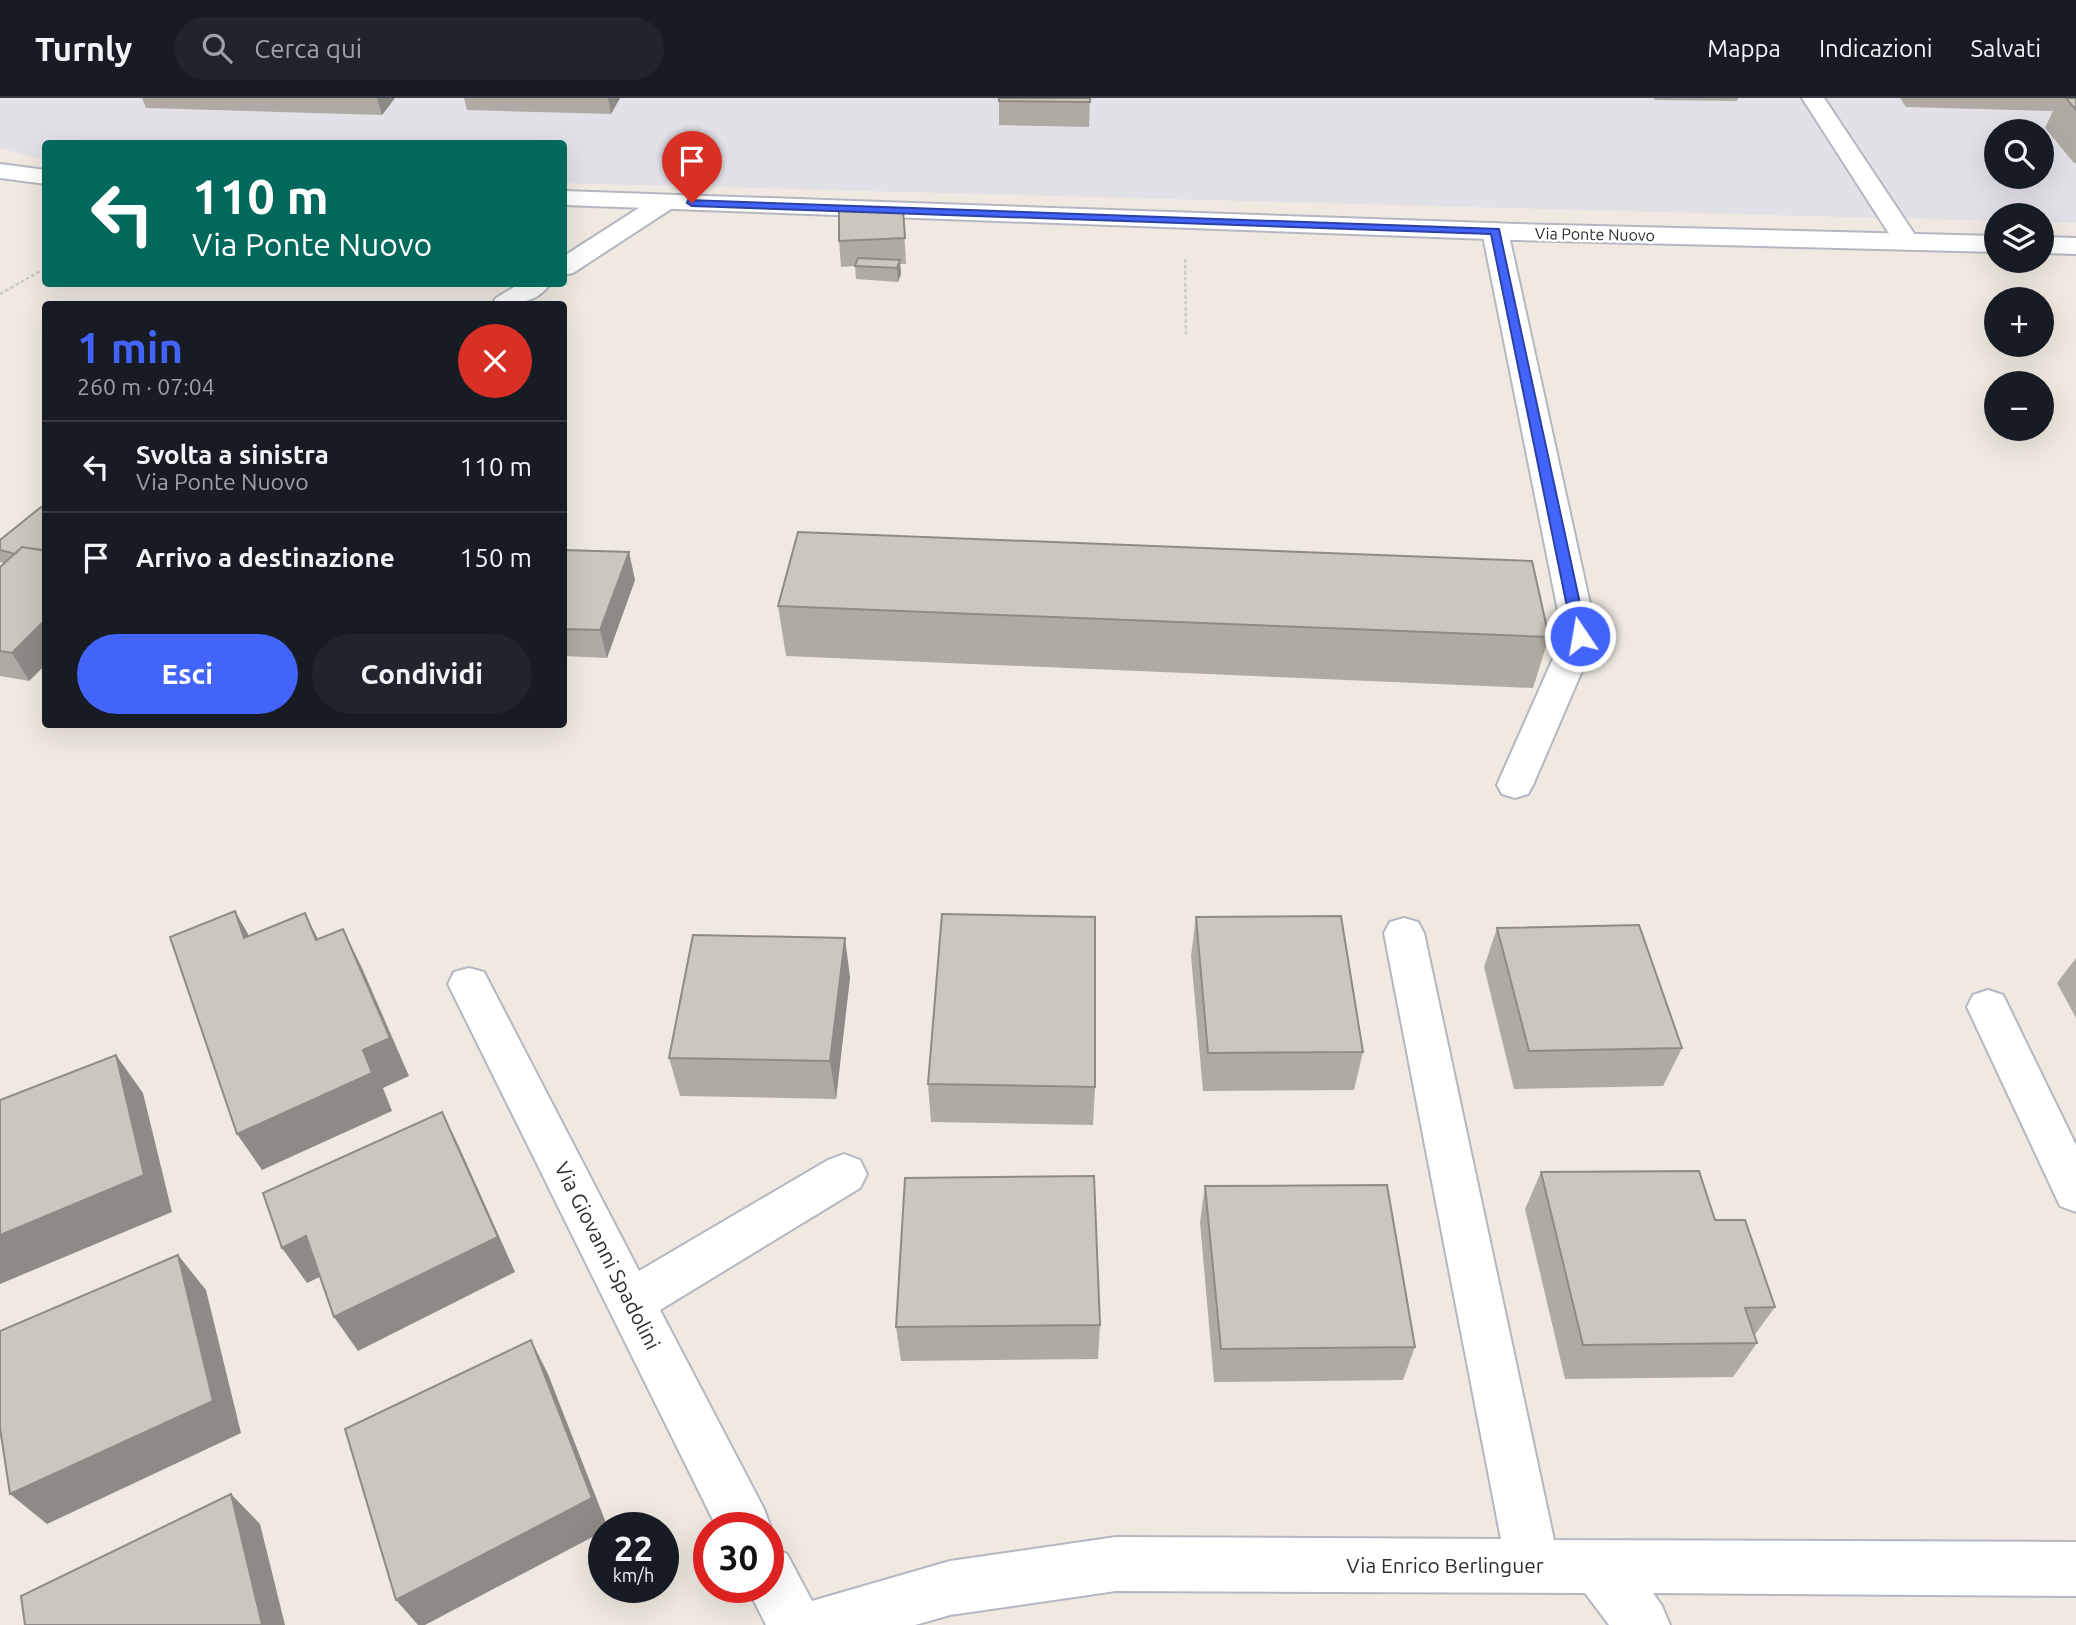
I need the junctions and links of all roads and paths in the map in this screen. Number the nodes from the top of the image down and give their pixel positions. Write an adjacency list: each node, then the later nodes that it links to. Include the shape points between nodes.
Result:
1 (1813, 98): 10 (street)
2 (0, 171): 3 (street)
3 (42, 176)
4 (42, 184): 5 (street)
5 (0, 186)
6 (567, 198): 7 (street, Via Ponte Nuovo)
7 (665, 202): 8 (street, Via Ponte Nuovo); 14 (street)
8 (1184, 220): 9 (street, Via Ponte Nuovo); 19 (path)
9 (1495, 231): 10 (street, Via Ponte Nuovo); 20 (street, via 1580,636)
10 (1906, 241): 11 (street, Via Ponte Nuovo)
11 (1984, 244)
12 (2054, 245): 13 (street)
13 (2076, 246)
14 (567, 265)
15 (42, 270): 17 (path)
16 (532, 287): 18 (street)
17 (0, 294)
18 (510, 301)
19 (1186, 337)
20 (1515, 785)
21 (1404, 933): 28 (street)
22 (469, 985): 26 (street, Via Giovanni Spadolini)
23 (1988, 1007): 25 (street)
24 (844, 1174): 26 (street)
25 (2076, 1192)
26 (631, 1302): 27 (street, Via Giovanni Spadolini)
27 (738, 1512)
28 (1533, 1567): 29 (street, Via Enrico Berlinguer); 33 (street, Via Enrico Berlinguer, via 1116,1564 950,1588)
29 (1598, 1567): 30 (street, Via Enrico Berlinguer); 34 (street)
30 (2076, 1569)
31 (784, 1603): 32 (street)
32 (795, 1625)
33 (820, 1625)
34 (1643, 1625)

